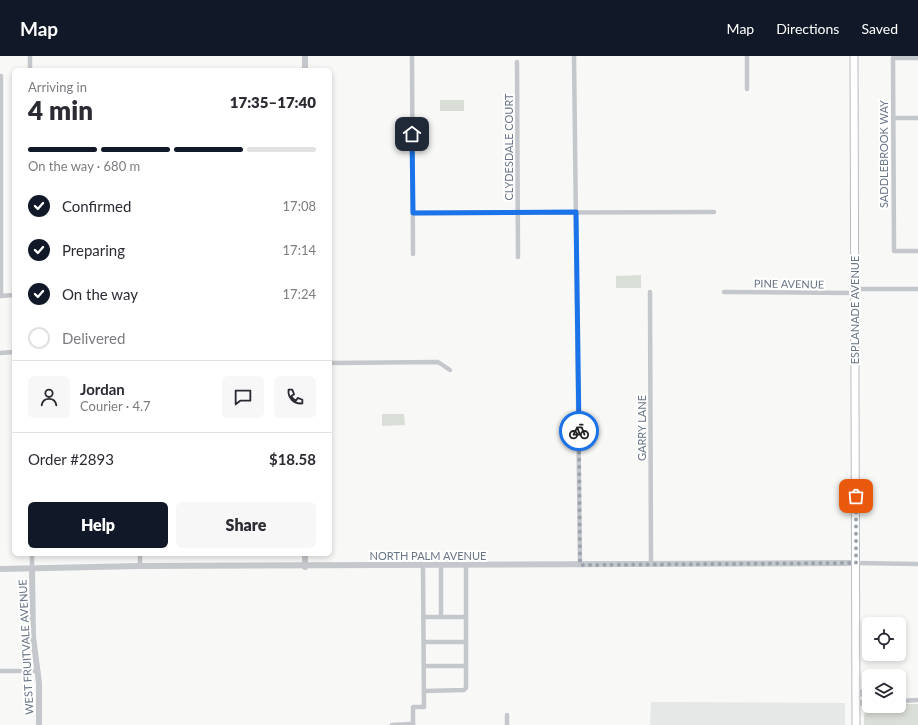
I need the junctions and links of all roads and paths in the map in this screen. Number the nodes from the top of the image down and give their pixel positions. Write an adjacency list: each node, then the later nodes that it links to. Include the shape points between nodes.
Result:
1 (30, 56): 9 (street)
2 (305, 56): 10 (street)
3 (412, 56): 18 (street)
4 (574, 56): 16 (street)
5 (747, 56): 12 (street)
6 (854, 56): 24 (main road, ESPLANADE AVENUE)
7 (918, 58): 13 (street, SADDLEBROOK WAY, via 893,58)
8 (517, 62): 19 (street, CLYDESDALE COURT)
9 (30, 68)
10 (305, 68)
11 (1, 76): 15 (street)
12 (747, 89)
13 (893, 118): 14 (street); 20 (street, SADDLEBROOK WAY, via 894,251)
14 (918, 118)
15 (0, 174): 27 (street)
16 (576, 212): 17 (street); 19 (street); 40 (street)
17 (714, 212)
18 (413, 213): 19 (street); 21 (street)
19 (518, 213): 22 (street, CLYDESDALE COURT)
20 (918, 251)
21 (413, 254)
22 (518, 257)
23 (918, 289): 24 (street, PINE AVENUE)
24 (855, 291): 26 (street, PINE AVENUE); 36 (main road, ESPLANADE AVENUE)
25 (650, 292): 37 (street, GARRY LANE)
26 (724, 292)
27 (1, 295): 28 (street)
28 (12, 295)
29 (12, 352): 30 (street)
30 (0, 354)
31 (332, 363): 32 (street, via 438,362)
32 (450, 370)
33 (32, 556): 46 (street)
34 (140, 556): 41 (street)
35 (305, 556): 42 (street)
36 (856, 563): 37 (street, NORTH PALM AVENUE); 38 (street); 56 (main road, ESPLANADE AVENUE)
37 (652, 564): 40 (street, NORTH PALM AVENUE)
38 (918, 564)
39 (466, 565): 40 (street, NORTH PALM AVENUE); 44 (street, NORTH PALM AVENUE); 49 (street)
40 (580, 565)
41 (140, 566): 42 (street, NORTH PALM AVENUE); 46 (street, NORTH PALM AVENUE)
42 (305, 566): 43 (street, NORTH PALM AVENUE)
43 (423, 566): 44 (street, NORTH PALM AVENUE); 47 (street)
44 (441, 566): 48 (street)
45 (0, 569): 46 (street, NORTH PALM AVENUE)
46 (32, 569): 55 (street, WEST FRUITVALE AVENUE)
47 (423, 617): 48 (street); 50 (street)
48 (441, 617): 49 (street)
49 (466, 617): 51 (street)
50 (424, 642): 51 (street); 52 (street)
51 (466, 642): 53 (street)
52 (424, 666): 53 (street); 57 (street)
53 (466, 666): 57 (street, via 464,690)
54 (0, 671): 55 (street)
55 (38, 671): 64 (street, WEST FRUITVALE AVENUE)
56 (856, 690): 58 (street); 61 (main road, ESPLANADE AVENUE)
57 (424, 691): 66 (street, via 424,706 413,707)
58 (862, 694)
59 (906, 700): 60 (street)
60 (918, 700)
61 (856, 702): 62 (street); 68 (main road, ESPLANADE AVENUE)
62 (862, 703)
63 (507, 715): 67 (street)
64 (39, 725)
65 (392, 725): 66 (street)
66 (413, 725)
67 (507, 725)
68 (856, 725)

